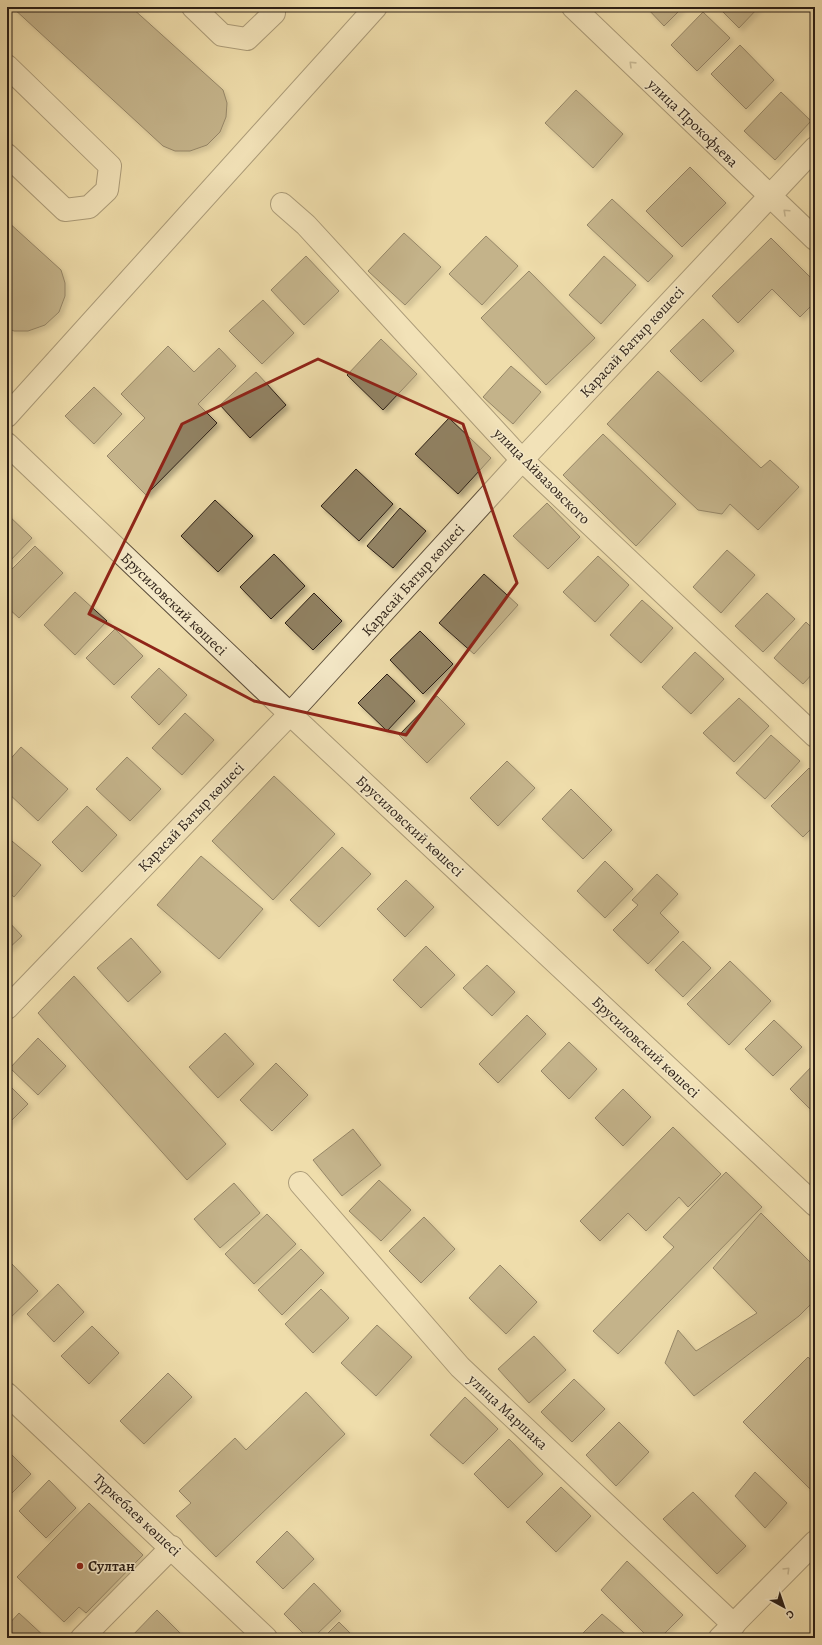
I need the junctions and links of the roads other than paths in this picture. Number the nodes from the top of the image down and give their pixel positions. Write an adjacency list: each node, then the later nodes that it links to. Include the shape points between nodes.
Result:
1 (193, 7): 2 (street, via 222,35 247,39 274,13)
2 (274, 7)
3 (376, 7): 11 (street)
4 (572, 7): 8 (street, улица Прокофьева, one-way to 4)
5 (7, 66): 7 (street, via 110,166 107,190 89,207 64,210)
6 (815, 148): 8 (street, Қарасай Батыр көшесі)
7 (7, 156)
8 (769, 196): 10 (street, улица Прокофьева, one-way to 8); 13 (street, Қарасай Батыр көшесі)
9 (282, 204): 13 (street, улица Айвазовского, via 306,225)
10 (815, 239)
11 (7, 416)
12 (7, 444): 14 (street, Брусиловский көшесі)
13 (522, 460): 14 (street, Қарасай Батыр көшесі); 15 (street, улица Айвазовского)
14 (290, 714): 16 (street, Қарасай Батыр көшесі); 18 (street, Брусиловский көшесі)
15 (815, 736)
16 (7, 1008)
17 (300, 1183): 22 (street, улица Маршака, via 460,1367)
18 (815, 1205)
19 (7, 1394): 21 (street, Түркебаев көшесі)
20 (815, 1542): 22 (street, one-way to 20)
21 (172, 1547): 23 (street); 24 (street, Түркебаев көшесі)
22 (727, 1632)
23 (82, 1638)
24 (266, 1638)

